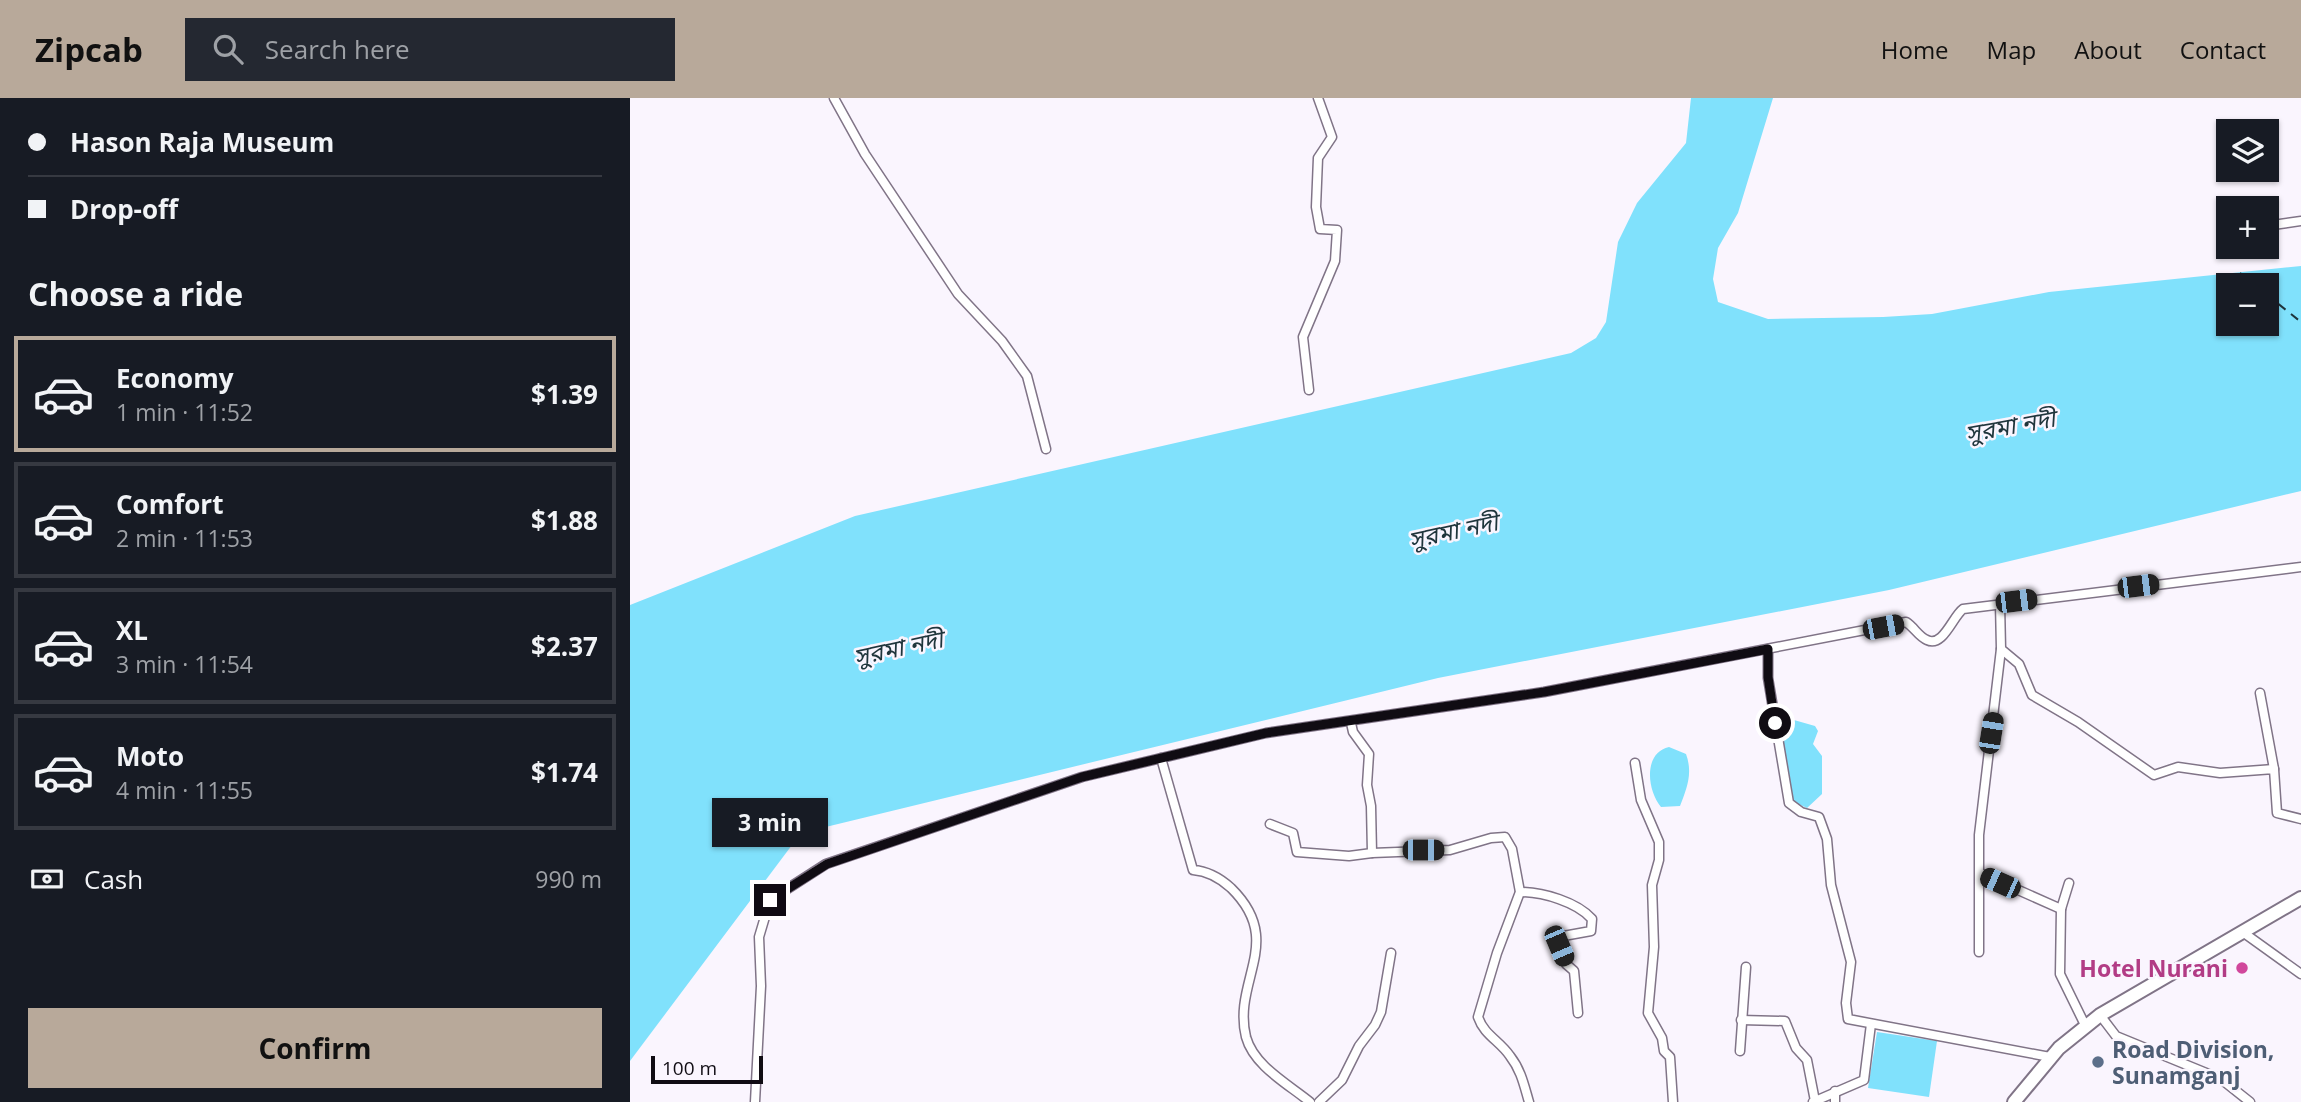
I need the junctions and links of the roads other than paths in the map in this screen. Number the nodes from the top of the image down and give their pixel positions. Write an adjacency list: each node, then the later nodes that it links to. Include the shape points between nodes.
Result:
1 (834, 98): 6 (street, via 865,154 958,293 1027,376)
2 (1318, 98): 5 (street, via 1332,137 1318,158 1316,207 1320,229 1337,230 1335,261 1303,337)
3 (2301, 221): 4 (street)
4 (2279, 224)
5 (1309, 390)
6 (1046, 449)
7 (2301, 567): 8 (street)
8 (2000, 603): 9 (street, via 1963,609 1933,642 1906,622); 10 (street)
9 (1768, 649): 12 (street); 32 (street, via 1768,677 1789,803 1819,817 1827,839 1831,885 1851,962 1848,1019)
10 (2001, 649): 15 (street, via 2019,664 2032,695 2154,775 2178,767 2220,773); 19 (street, via 1979,835)
11 (2260, 692): 15 (street)
12 (1352, 723): 13 (street, via 1266,733); 18 (street, via 1369,754)
13 (1161, 758): 37 (street, via 1082,777 838,859 770,900 759,937); 38 (street, via 1193,870 1221,879 1238,895 1257,926 1245,1008 1246,1037 1269,1071)
14 (1635, 763): 41 (street, via 1641,800 1659,842 1652,884 1654,947 1648,1013 1670,1057)
15 (2274, 769): 16 (street, via 2277,813)
16 (2301, 820)
17 (1270, 824): 18 (street, via 1293,833 1297,852)
18 (1372, 853): 21 (street, via 1450,850 1505,837 1512,849)
19 (1980, 873): 23 (street); 25 (street)
20 (2069, 883): 23 (street)
21 (1520, 892): 29 (street, via 1538,892 1582,908 1592,919 1591,931 1558,937 1566,964 1574,971); 40 (street, via 1478,1017 1522,1075)
22 (2301, 898): 24 (main road)
23 (2061, 909): 33 (street, via 2060,974)
24 (2244, 933): 28 (street); 30 (main road)
25 (1979, 952)
26 (1391, 953): 39 (street, via 1375,1025 1342,1080)
27 (1746, 967): 31 (street)
28 (2301, 974)
29 (1578, 1013)
30 (2100, 1015): 33 (main road); 45 (street, via 2116,1036 2221,1079)
31 (1741, 1020): 34 (street); 42 (street, via 1785,1021 1796,1048 1807,1060)
32 (1871, 1024): 35 (street); 36 (street, via 1864,1080)
33 (2085, 1026): 35 (main road)
34 (1740, 1051)
35 (2050, 1057): 44 (main road)
36 (1835, 1091): 42 (street); 43 (street)
37 (755, 1102)
38 (1310, 1102)
39 (1319, 1102)
40 (1529, 1102)
41 (1673, 1102)
42 (1814, 1102)
43 (1835, 1102)
44 (2014, 1102)
45 (2250, 1102)

